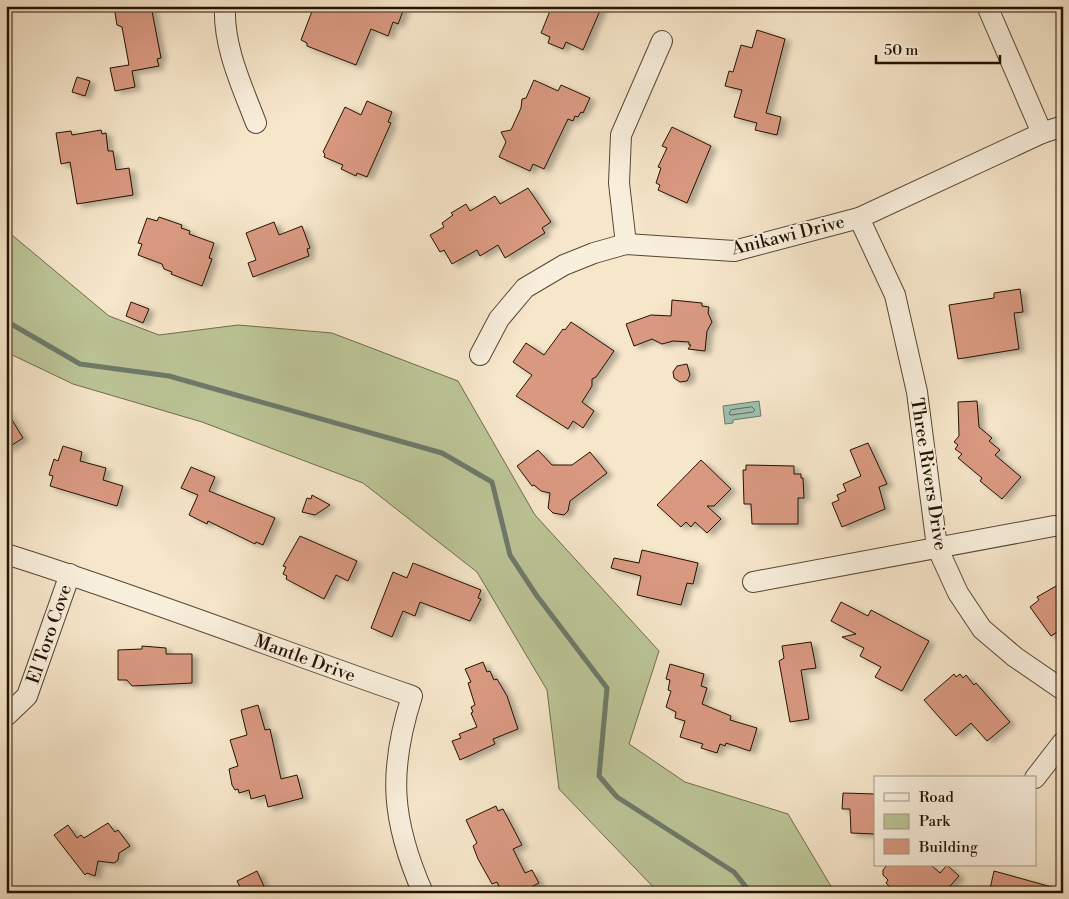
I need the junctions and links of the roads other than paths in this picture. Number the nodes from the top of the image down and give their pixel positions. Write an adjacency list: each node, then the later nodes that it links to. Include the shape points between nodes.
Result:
1 (225, 6): 4 (street, via 224,21 234,65)
2 (988, 6): 6 (street)
3 (662, 41): 8 (street, via 621,135 619,183)
4 (256, 123)
5 (1063, 126): 6 (street, Anikawi Drive)
6 (1042, 133): 7 (street, Anikawi Drive)
7 (859, 218): 8 (street, Anikawi Drive, via 734,251); 11 (street, Three Rivers Drive, via 895,295 917,392)
8 (626, 244): 9 (street, Anikawi Drive, via 564,265 525,288 499,319)
9 (480, 355)
10 (1054, 526): 11 (street)
11 (937, 547): 14 (street); 15 (street, Three Rivers Drive, via 958,593 982,629 1015,657)
12 (6, 554): 13 (street, Mantle Drive)
13 (70, 574): 16 (street, El Toro Cove, via 27,696); 19 (street, Mantle Drive, via 412,696 399,742 395,788 405,847)
14 (752, 582)
15 (1063, 690)
16 (6, 716)
17 (1063, 742): 18 (street)
18 (1036, 777)
19 (423, 893)

